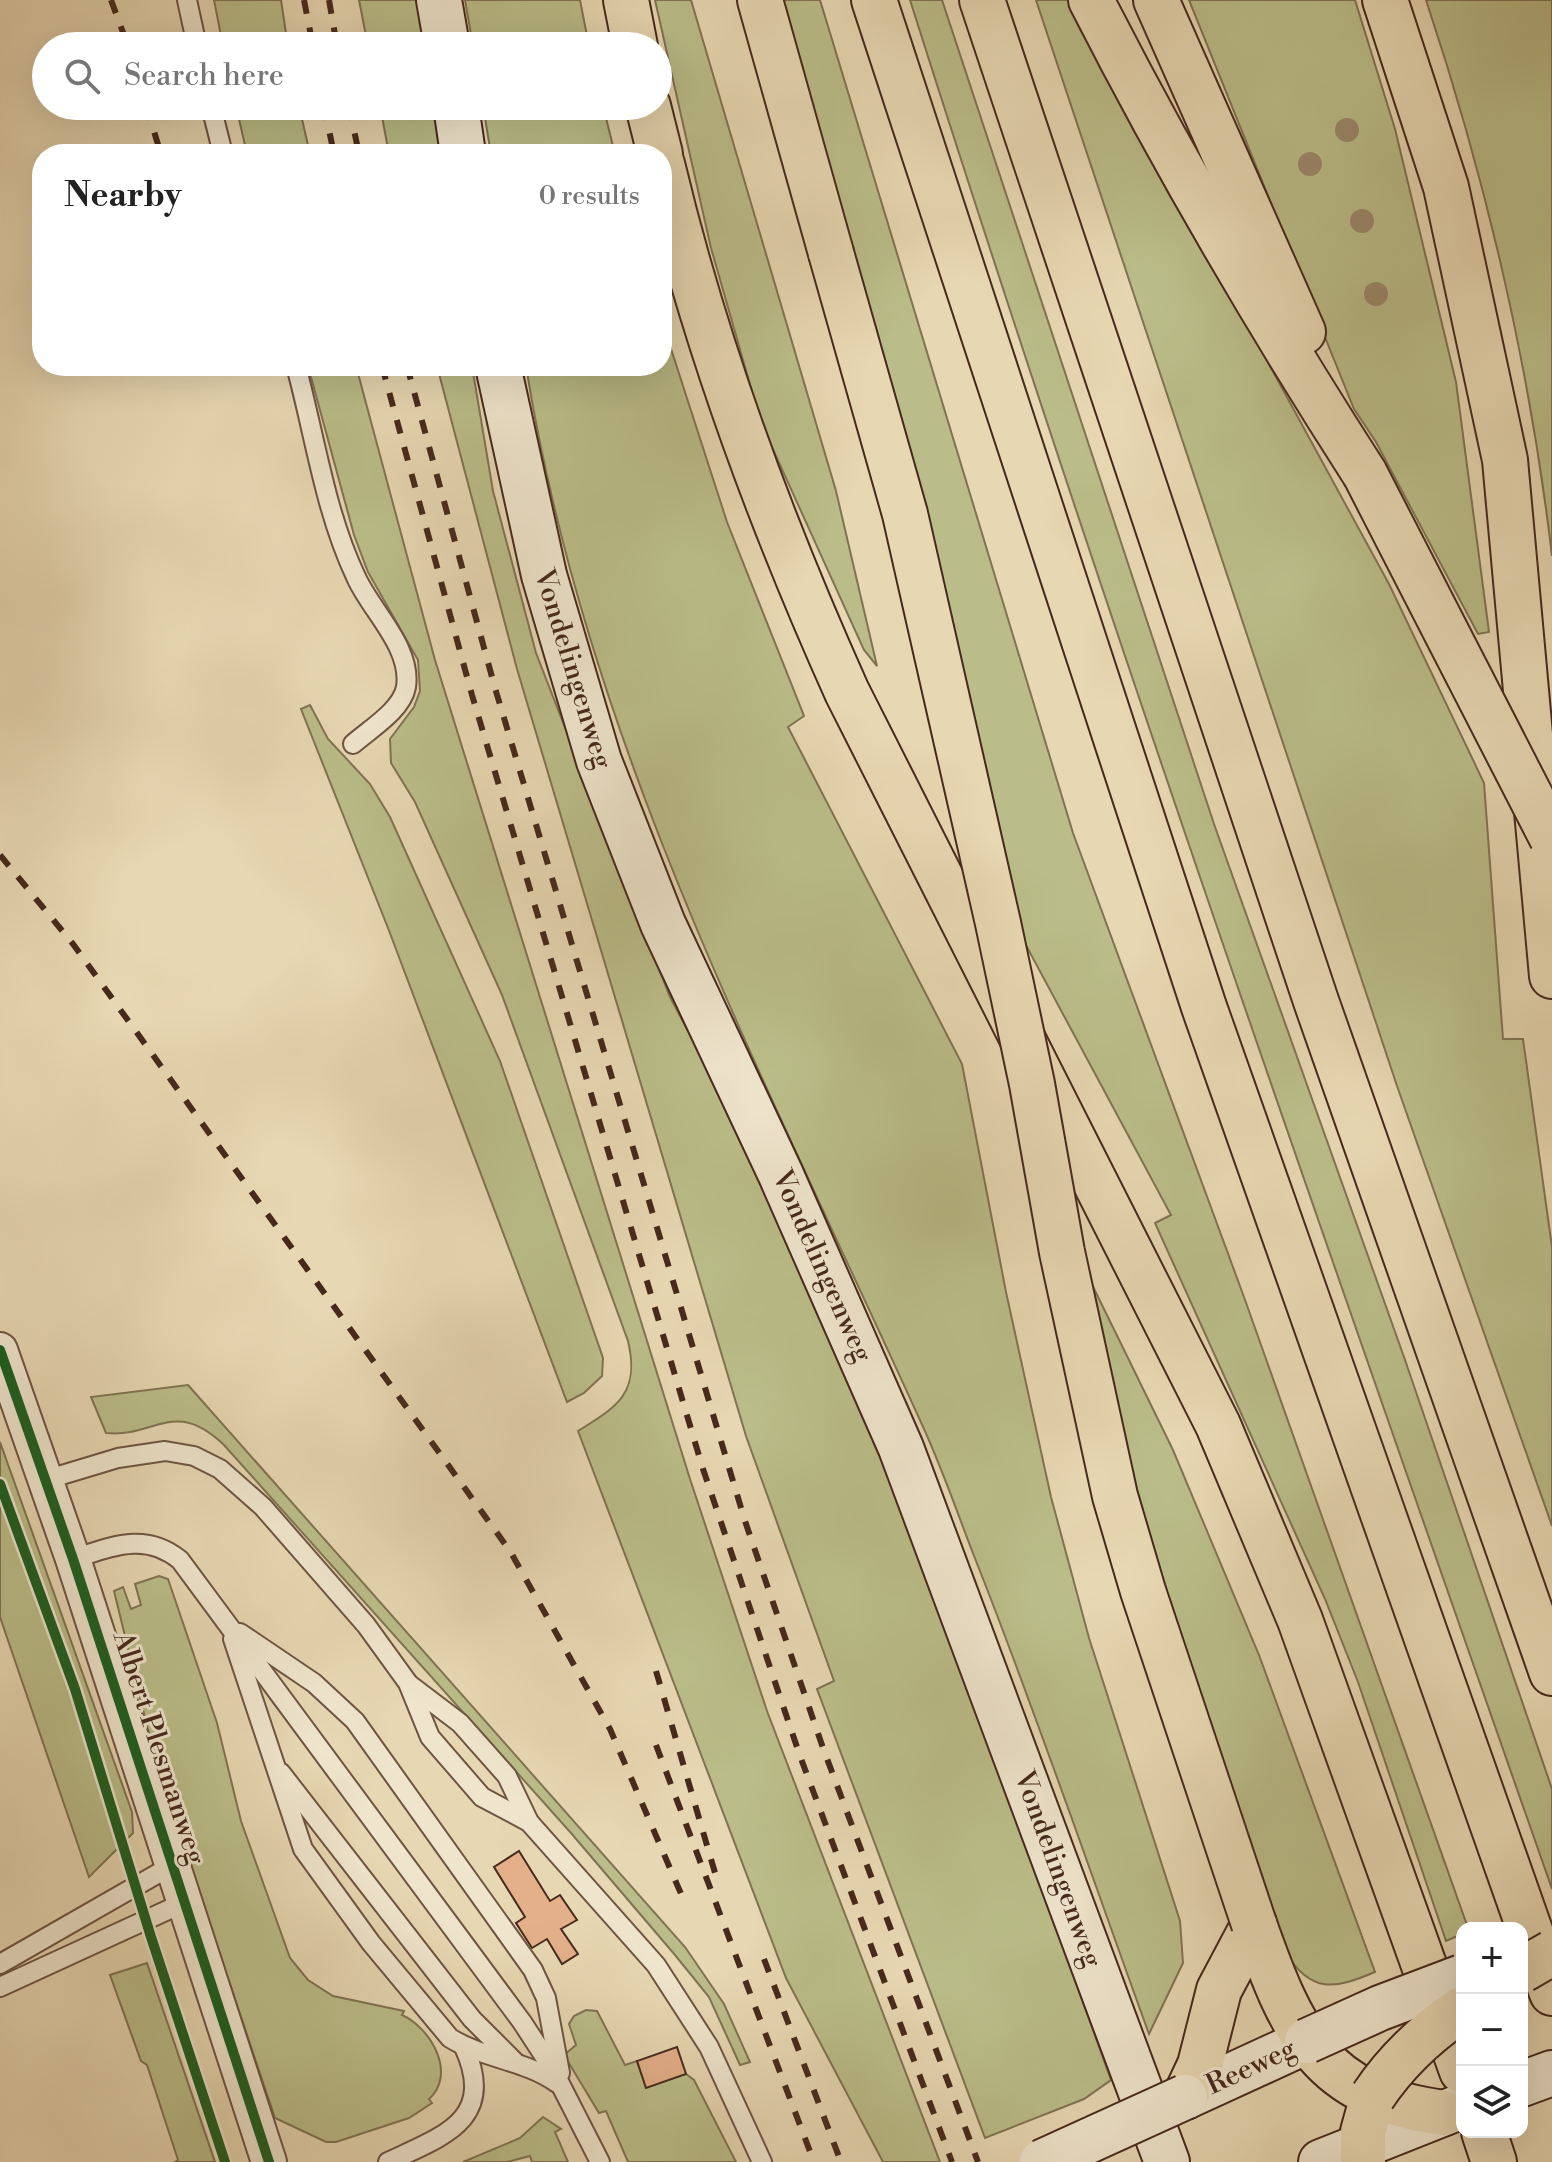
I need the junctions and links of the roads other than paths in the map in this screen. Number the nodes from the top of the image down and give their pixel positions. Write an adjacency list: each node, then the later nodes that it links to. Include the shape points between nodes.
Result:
1 (187, 0): 10 (lane)
2 (439, 0): 11 (main road)
3 (626, 0): 12 (highway)
4 (760, 0): 36 (highway, bridge, via 905,514 998,923 1115,1496)
5 (874, 0): 44 (highway, via 1204,1007)
6 (982, 0): 30 (highway, via 1316,1001)
7 (1091, 0): 22 (highway, via 1140,97 1281,343)
8 (1156, 0): 22 (highway)
9 (1385, 0): 25 (highway, via 1446,187 1505,460)
10 (194, 32)
11 (445, 32)
12 (632, 32)
13 (214, 120): 16 (lane)
14 (458, 120): 17 (main road)
15 (652, 120): 18 (highway)
16 (220, 144)
17 (462, 144)
18 (658, 144)
19 (672, 200): 49 (highway, via 702,308 798,581 847,692 1218,1425 1300,1620)
20 (299, 376): 23 (lane, via 341,539 356,578 399,650 406,675 402,699)
21 (500, 376): 63 (main road, Vondelingenweg, via 552,603 619,814 663,924 895,1433)
22 (1365, 474): 24 (highway, bridge)
23 (353, 744)
24 (1552, 838)
25 (1552, 976)
26 (0, 1350): 27 (street, Albert Plesmanweg)
27 (45, 1480): 28 (street, Albert Plesmanweg); 31 (lane, via 118,1458 165,1451 194,1456 220,1469 263,1507 336,1587)
28 (73, 1559): 29 (lane, via 121,1544 146,1542 165,1548 180,1560); 34 (street, Albert Plesmanweg)
29 (228, 1625): 32 (lane); 52 (lane, via 495,1985); 52 (lane, via 314,1683 355,1721 533,1970 546,1998)
30 (1552, 1673)
31 (408, 1683): 33 (lane, via 460,1723 507,1776); 33 (lane, via 430,1737 482,1797)
32 (272, 1762): 47 (lane, via 296,1833 315,1868 436,2023); 48 (lane, via 472,2019)
33 (529, 1822): 61 (lane, via 628,1932 685,2007)
34 (171, 1866): 35 (street, Albert Plesmanweg); 40 (lane)
35 (183, 1903): 43 (lane); 58 (street, Albert Plesmanweg)
36 (1254, 1924): 46 (highway, via 1274,1982); 54 (highway, via 1219,1990 1200,2065)
37 (1552, 1944): 38 (main road)
38 (1528, 1953)
39 (1552, 1953): 41 (highway, bridge)
40 (0, 1964)
41 (1528, 1967)
42 (1456, 1979): 46 (main road, Reeweg, bridge)
43 (0, 1987)
44 (1552, 1993)
45 (1456, 2013): 53 (highway, bridge, via 1422,2038)
46 (1307, 2041): 53 (highway, via 1340,2077); 54 (main road, Reeweg)
47 (464, 2047): 48 (lane); 59 (lane, via 475,2083 466,2117 445,2135)
48 (517, 2064): 52 (lane)
49 (1460, 2066)
50 (1552, 2073): 51 (main road)
51 (1528, 2082)
52 (562, 2086): 60 (lane)
53 (1373, 2096): 55 (highway); 57 (highway)
54 (1185, 2097): 62 (main road, Reeweg, bridge)
55 (1453, 2109): 57 (main road)
56 (1486, 2138): 65 (highway)
57 (1363, 2154): 64 (main road)
58 (269, 2162)
59 (388, 2162)
60 (600, 2162)
61 (762, 2162)
62 (1042, 2162)
63 (1167, 2162)
64 (1321, 2162)
65 (1494, 2162)

